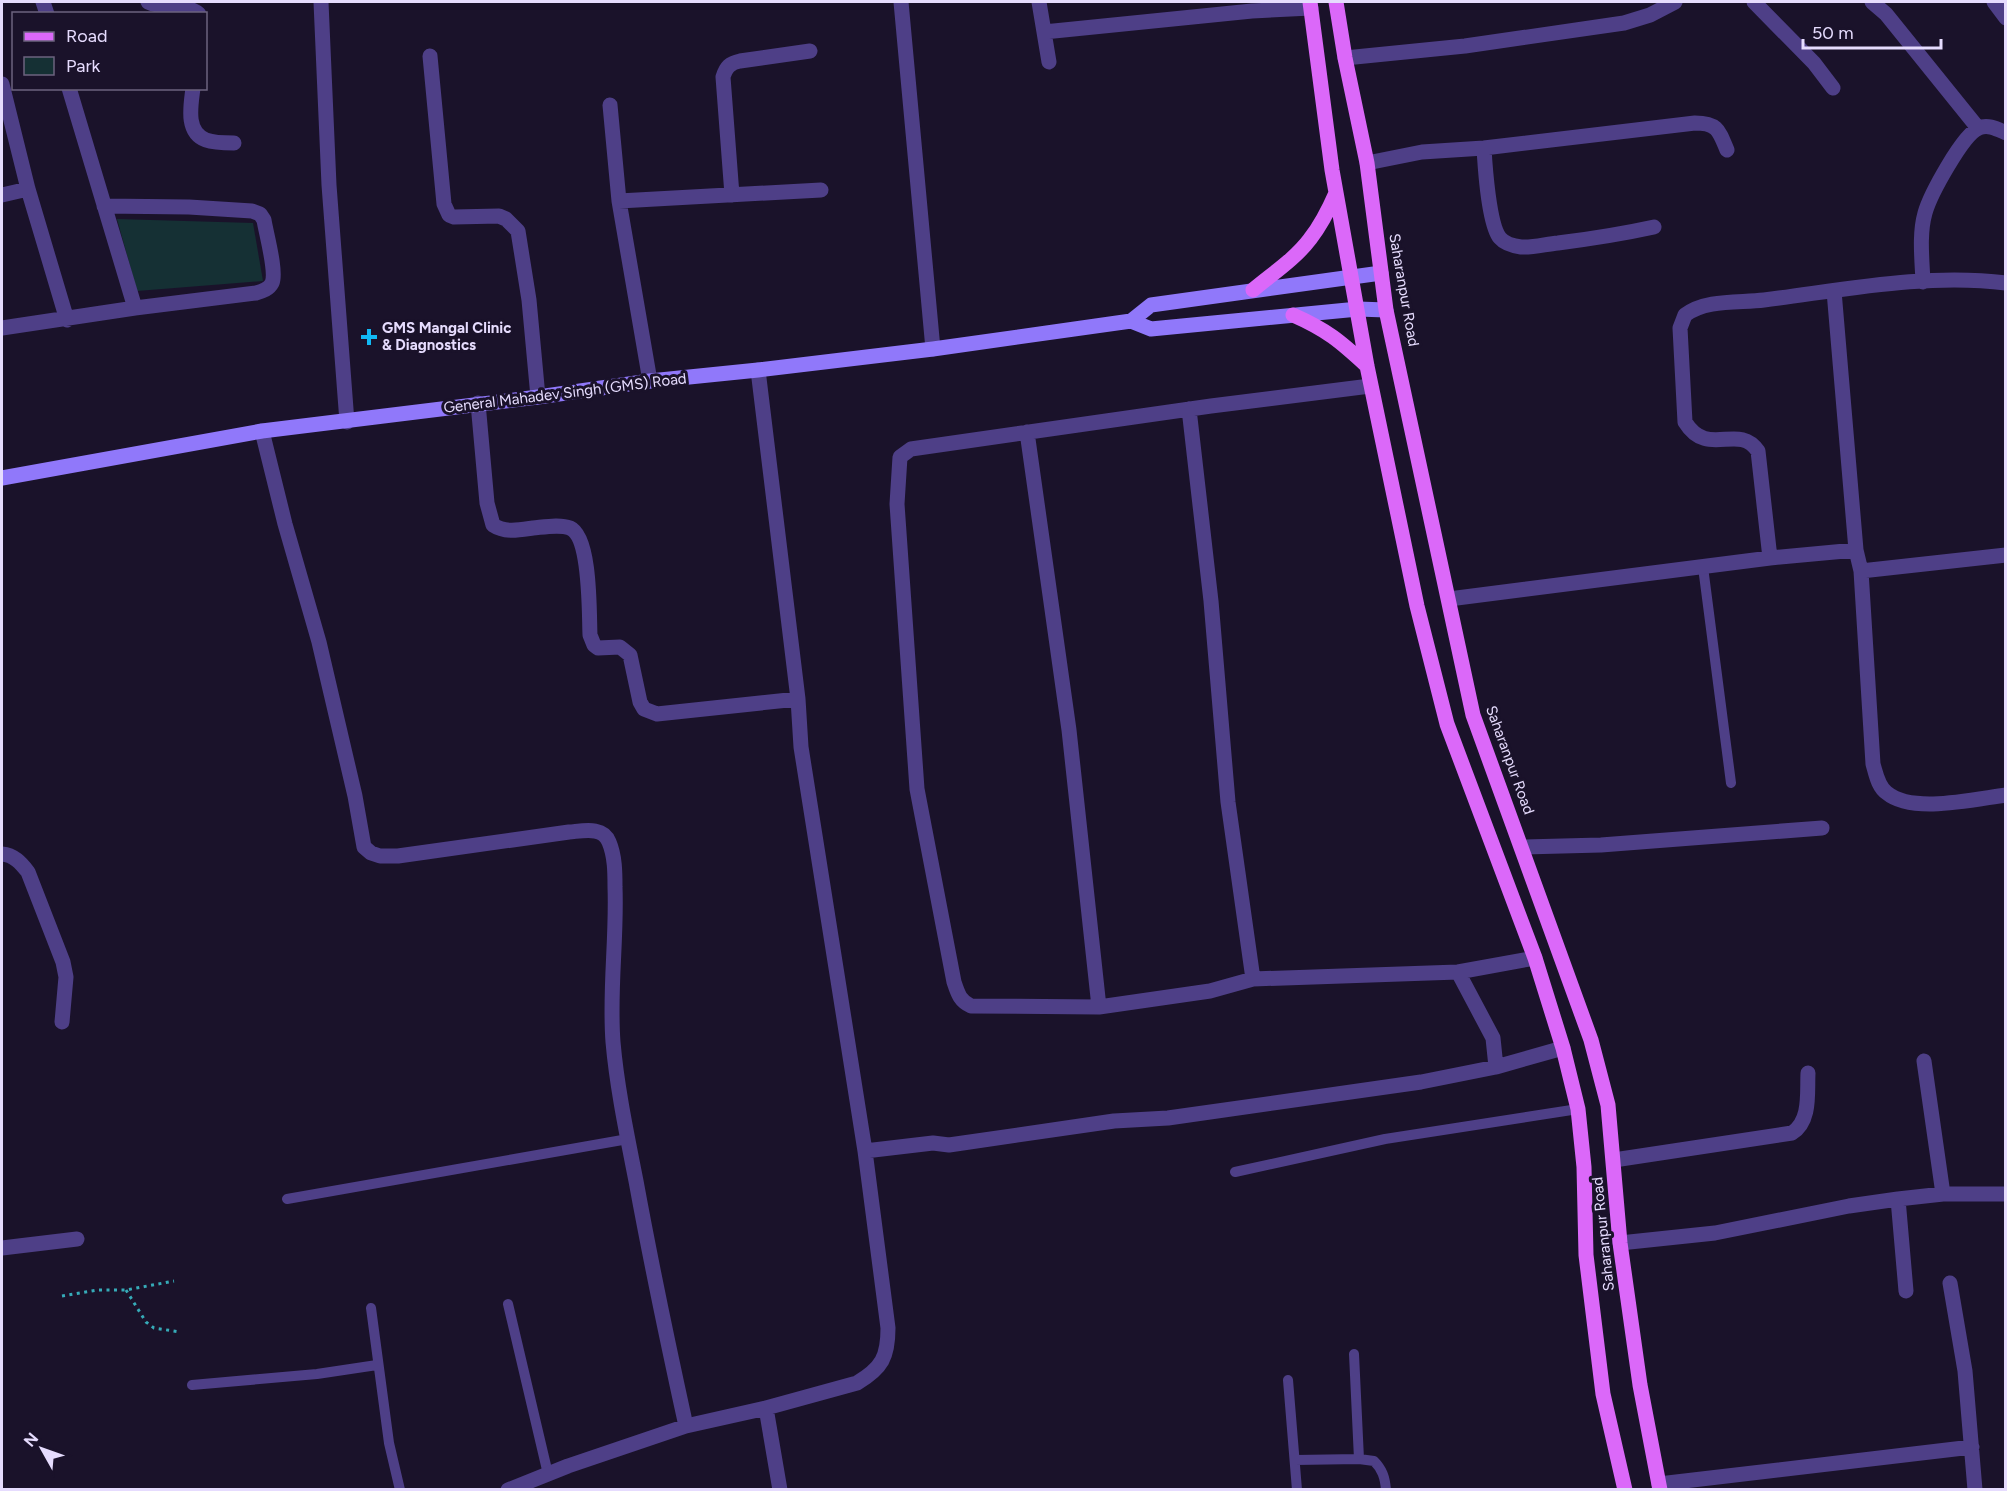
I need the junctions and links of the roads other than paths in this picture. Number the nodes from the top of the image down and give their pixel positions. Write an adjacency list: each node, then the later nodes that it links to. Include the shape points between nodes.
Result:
1 (148, 2): 11 (street, via 187,7)
2 (321, 2): 59 (street, via 329,185)
3 (901, 2): 51 (street)
4 (1039, 2): 13 (street)
5 (1336, 2): 16 (main road, Saharanpur Road)
6 (1675, 2): 16 (street, via 1624,23 1465,46)
7 (1754, 2): 19 (street)
8 (1872, 2): 24 (street)
9 (1994, 2): 12 (street)
10 (1310, 5): 13 (street); 32 (main road, Saharanpur Road)
11 (196, 12)
12 (2006, 18)
13 (1044, 32): 17 (street)
14 (810, 51): 34 (street, via 732,62 726,68 723,77)
15 (430, 56): 56 (street, via 444,204 454,217 499,216 518,231)
16 (1345, 58): 29 (main road, Saharanpur Road)
17 (1049, 62)
18 (2, 84): 23 (street)
19 (1833, 88)
20 (70, 90): 36 (street)
21 (193, 90): 26 (street, via 193,128 205,140)
22 (610, 105): 35 (street)
23 (6, 126): 30 (street)
24 (1978, 128): 25 (street, via 1990,127); 40 (street, via 1967,137 1925,213 1921,238)
25 (2006, 133)
26 (234, 143)
27 (1484, 148): 28 (street, via 1706,123 1720,132); 29 (street, via 1422,152); 37 (street, via 1496,231 1508,244 1530,246)
28 (1727, 150)
29 (1367, 163): 38 (main road, Saharanpur Road)
30 (27, 189): 33 (street); 48 (street)
31 (821, 190): 34 (street)
32 (1336, 193): 39 (main road, Saharanpur Road); 42 (main road, via 1310,239)
33 (2, 195)
34 (732, 195): 35 (street)
35 (620, 201): 54 (street)
36 (104, 206): 44 (street); 44 (street, via 252,211 264,220 273,279 267,289)
37 (1654, 227)
38 (1381, 273): 39 (street, General Mahadev Singh (GMS) Road); 46 (main road, Saharanpur Road)
39 (1351, 275): 42 (street, General Mahadev Singh (GMS) Road); 45 (main road, Saharanpur Road)
40 (1923, 282): 41 (street); 43 (street)
41 (2006, 283)
42 (1253, 290): 49 (street, General Mahadev Singh (GMS) Road, via 1151,305)
43 (1834, 291): 63 (street); 65 (street, via 1699,306 1685,315 1680,328 1685,422 1705,440 1744,439 1758,451)
44 (135, 308): 48 (street)
45 (1358, 309): 46 (street, General Mahadev Singh (GMS) Road); 47 (street, General Mahadev Singh (GMS) Road); 52 (main road, Saharanpur Road)
46 (1386, 310): 68 (main road, Saharanpur Road)
47 (1293, 315): 49 (street, General Mahadev Singh (GMS) Road, via 1151,329); 52 (main road, via 1319,326)
48 (67, 320): 50 (street)
49 (1131, 321): 51 (street, General Mahadev Singh (GMS) Road)
50 (2, 328)
51 (933, 349): 53 (street, General Mahadev Singh (GMS) Road)
52 (1366, 366): 55 (main road, Saharanpur Road)
53 (758, 370): 54 (street, General Mahadev Singh (GMS) Road); 69 (street)
54 (650, 381): 56 (street, General Mahadev Singh (GMS) Road)
55 (1370, 386): 58 (street); 71 (main road, Saharanpur Road, via 1417,606)
56 (538, 397): 57 (street, General Mahadev Singh (GMS) Road)
57 (478, 404): 59 (street, General Mahadev Singh (GMS) Road); 69 (street, via 487,503 493,525 512,530 562,527 577,533 585,558 590,635 598,648 620,647 630,655 644,709 657,714)
58 (1189, 410): 61 (street); 79 (street, via 1228,802)
59 (347, 422): 60 (street, General Mahadev Singh (GMS) Road)
60 (262, 431): 62 (street, General Mahadev Singh (GMS) Road); 87 (street, via 319,642 364,847 380,856 398,856 594,831 603,833 609,841 616,920 611,1015)
61 (1027, 432): 80 (street, via 1069,730); 80 (street, via 911,449 900,457 897,504 917,789 954,982 963,1003 981,1007)
62 (2, 478)
63 (1856, 550): 65 (street); 67 (street)
64 (2006, 555): 67 (street)
65 (1770, 558): 66 (street)
66 (1703, 567): 68 (street); 72 (lane)
67 (1861, 571): 73 (street, via 1873,764 1885,792 1898,800 1918,804)
68 (1449, 599): 70 (main road, Saharanpur Road)
69 (798, 699): 88 (street, via 805,769)
70 (1473, 715): 71 (main road); 75 (main road, Saharanpur Road)
71 (1447, 724): 77 (main road, Saharanpur Road)
72 (1731, 783)
73 (2006, 795)
74 (1822, 828): 75 (street)
75 (1522, 847): 89 (main road, Saharanpur Road, via 1591,1040 1608,1105)
76 (2, 854): 81 (street, via 20,862 28,873 63,962 66,977)
77 (1534, 958): 78 (street); 82 (main road, Saharanpur Road)
78 (1458, 972): 79 (street); 84 (street, via 1493,1038)
79 (1253, 979): 80 (street, via 1210,991)
80 (1099, 1007)
81 (62, 1022)
82 (1563, 1048): 84 (street); 86 (main road, Saharanpur Road)
83 (1924, 1061): 91 (street)
84 (1497, 1067): 88 (street, via 1179,1116)
85 (1808, 1073): 89 (street, via 1806,1111 1799,1129 1792,1133)
86 (1578, 1109): 90 (lane, via 1385,1139); 118 (main road, Saharanpur Road, via 1586,1254 1603,1394)
87 (628, 1138): 93 (lane); 107 (street)
88 (865, 1152): 106 (street, via 888,1349 869,1376 856,1383)
89 (1614, 1160): 96 (main road, Saharanpur Road)
90 (1235, 1172)
91 (1943, 1194): 92 (street); 94 (street)
92 (2006, 1194)
93 (287, 1199)
94 (1898, 1199): 96 (street, via 1715,1233); 99 (street)
95 (77, 1239): 97 (street)
96 (1620, 1243): 112 (main road, Saharanpur Road)
97 (2, 1248)
98 (1950, 1283): 108 (street, via 1965,1371)
99 (1906, 1291)
100 (508, 1304): 111 (lane)
101 (371, 1308): 103 (lane)
102 (1354, 1354): 109 (lane)
103 (377, 1365): 105 (lane); 113 (lane)
104 (1288, 1380): 110 (lane)
105 (192, 1385)
106 (766, 1408): 107 (street); 115 (street)
107 (686, 1426): 111 (street)
108 (1972, 1447): 112 (street); 119 (street)
109 (1359, 1459): 110 (lane); 117 (lane, via 1374,1461 1379,1466)
110 (1295, 1460): 116 (lane)
111 (548, 1474): 114 (street)
112 (1659, 1487)
113 (400, 1490)
114 (508, 1490)
115 (780, 1490)
116 (1297, 1490)
117 (1386, 1490)
118 (1625, 1490)
119 (1975, 1490)

